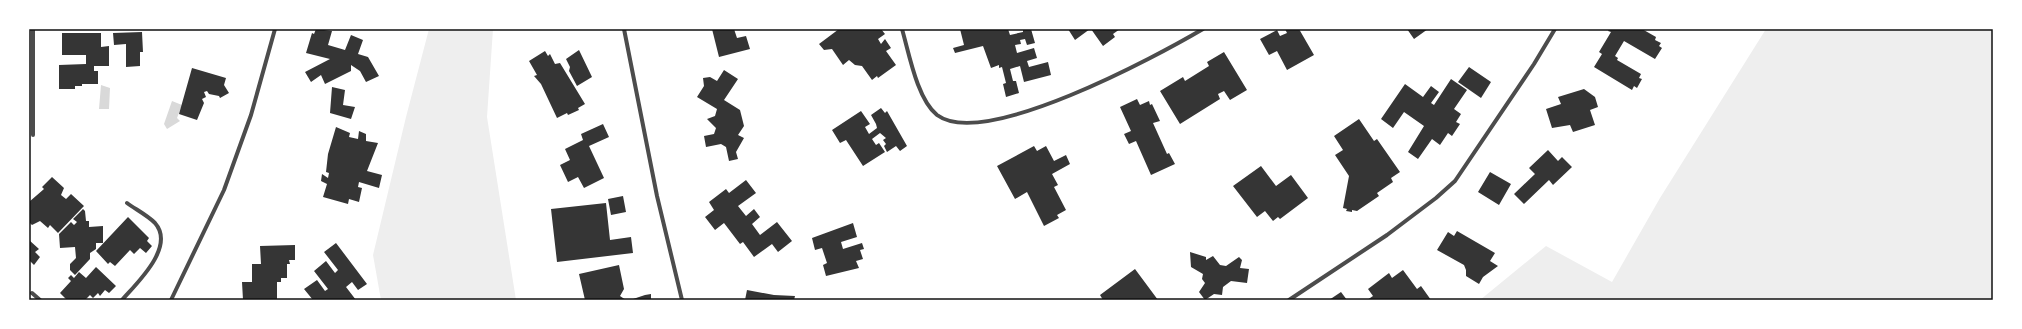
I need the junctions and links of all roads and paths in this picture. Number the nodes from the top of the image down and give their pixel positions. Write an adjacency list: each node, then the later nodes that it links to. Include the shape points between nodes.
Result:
1 (33, 29): 7 (street)
2 (275, 29): 12 (street, via 251,114 224,190)
3 (624, 29): 13 (street, via 657,196)
4 (902, 29): 5 (street, via 926,101 937,114 950,122 967,124 1018,114 1082,91 1150,60)
5 (1203, 29)
6 (1554, 29): 14 (street, via 1530,70 1455,180 1436,198 1387,235)
7 (33, 135)
8 (126, 202): 11 (street, via 154,222 159,231 160,242 150,268)
9 (32, 293): 10 (street)
10 (40, 300)
11 (122, 300)
12 (171, 300)
13 (682, 300)
14 (1289, 300)

